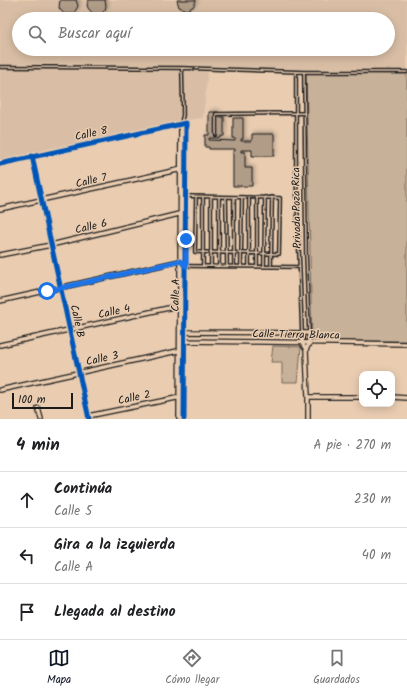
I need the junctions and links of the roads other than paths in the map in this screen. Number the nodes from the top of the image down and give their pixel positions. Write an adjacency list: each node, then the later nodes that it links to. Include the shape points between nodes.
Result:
1 (0, 68): 2 (lane)
2 (182, 68): 3 (lane); 8 (lane)
3 (296, 72): 4 (lane); 6 (lane)
4 (304, 72): 5 (lane); 7 (lane, Privada Poza Rica)
5 (407, 72)
6 (296, 113): 7 (lane); 10 (lane, via 216,114); 56 (lane)
7 (304, 113): 65 (lane, Privada Poza Rica)
8 (183, 115): 9 (lane); 9 (lane)
9 (184, 123): 11 (street, Calle 8); 13 (street, Calle A); 14 (street, Calle A)
10 (216, 135)
11 (32, 156): 12 (street, Calle 8); 28 (street, Calle B)
12 (0, 164)
13 (186, 168): 14 (street, Calle 7); 16 (street, Calle A)
14 (181, 169): 15 (street, Calle A); 28 (street, Calle 7)
15 (181, 196): 16 (lane); 31 (street, Calle A)
16 (186, 196): 17 (lane); 30 (street, Calle A)
17 (196, 197): 18 (lane); 33 (lane, via 195,252)
18 (203, 197): 19 (lane); 33 (lane)
19 (212, 197): 20 (lane); 34 (lane)
20 (219, 197): 21 (lane); 35 (lane)
21 (226, 197): 22 (lane); 36 (lane)
22 (234, 197): 23 (lane); 37 (lane)
23 (242, 197): 24 (lane); 38 (lane)
24 (249, 197): 25 (lane); 39 (lane)
25 (257, 197): 26 (lane); 40 (lane)
26 (265, 197): 27 (lane); 41 (lane)
27 (272, 197): 42 (lane); 42 (lane, via 280,198 279,254)
28 (41, 200): 29 (street, Calle 7); 32 (street, Calle B)
29 (0, 209)
30 (186, 213): 31 (street, Calle 6); 45 (street, Calle A)
31 (181, 214): 32 (street, Calle 6); 44 (street, Calle A)
32 (51, 245): 43 (street, Calle 6); 57 (street, Calle B)
33 (203, 252): 34 (lane); 46 (lane)
34 (211, 252): 35 (lane); 47 (lane)
35 (218, 252): 36 (lane); 48 (lane)
36 (227, 253): 37 (lane); 49 (lane)
37 (234, 253): 38 (lane); 50 (lane)
38 (242, 253): 39 (lane); 51 (lane)
39 (249, 253): 40 (lane); 52 (lane)
40 (257, 253): 41 (lane); 53 (lane)
41 (264, 254): 42 (lane); 54 (lane)
42 (272, 254): 55 (lane)
43 (0, 255)
44 (180, 261): 45 (street); 57 (street); 60 (street, Calle A)
45 (186, 266): 46 (lane); 59 (street, Calle A)
46 (203, 266): 47 (lane)
47 (211, 266): 48 (lane)
48 (219, 266): 49 (lane)
49 (227, 266): 50 (lane)
50 (234, 266): 51 (lane)
51 (241, 266): 52 (lane)
52 (249, 266): 53 (lane)
53 (257, 266): 54 (lane)
54 (264, 266): 55 (lane)
55 (271, 266): 56 (lane)
56 (299, 267): 64 (lane)
57 (60, 288): 58 (street); 61 (street, Calle B)
58 (0, 301)
59 (185, 305): 60 (street, Calle 4); 63 (street, Calle A)
60 (180, 306): 61 (street, Calle 4); 62 (street, Calle A)
61 (70, 330): 71 (street, Calle 4); 75 (street, Calle B)
62 (180, 332): 63 (street, Calle Tierra Blanca); 66 (street, Calle A)
63 (185, 332): 64 (street, Calle Tierra Blanca); 67 (street, Calle A)
64 (302, 333): 65 (street, Calle Tierra Blanca); 68 (street)
65 (309, 333): 69 (street, Privada Poza Rica)
66 (180, 341): 67 (street, Calle Tierra Blanca); 74 (street, Calle A)
67 (185, 341): 68 (street, Calle Tierra Blanca); 72 (street, Calle A)
68 (302, 343): 69 (street, Calle Tierra Blanca); 73 (street)
69 (309, 344): 70 (street, Calle Tierra Blanca); 73 (street)
70 (407, 344)
71 (0, 345)
72 (185, 350): 74 (street, Calle 3); 77 (street, Calle A)
73 (306, 350): 78 (street)
74 (180, 351): 75 (street, Calle 3); 79 (street, Calle A)
75 (79, 373): 76 (street, Calle 3); 84 (street, Calle B)
76 (0, 390)
77 (184, 396): 79 (street, Calle 2); 87 (street, Calle A)
78 (308, 396): 80 (street); 88 (street)
79 (179, 397): 84 (street, Calle 2); 86 (street, Calle A)
80 (359, 397)
81 (395, 398): 82 (street)
82 (407, 398)
83 (38, 408): 85 (street)
84 (89, 418)
85 (41, 419)
86 (179, 419)
87 (184, 419)
88 (308, 419)

